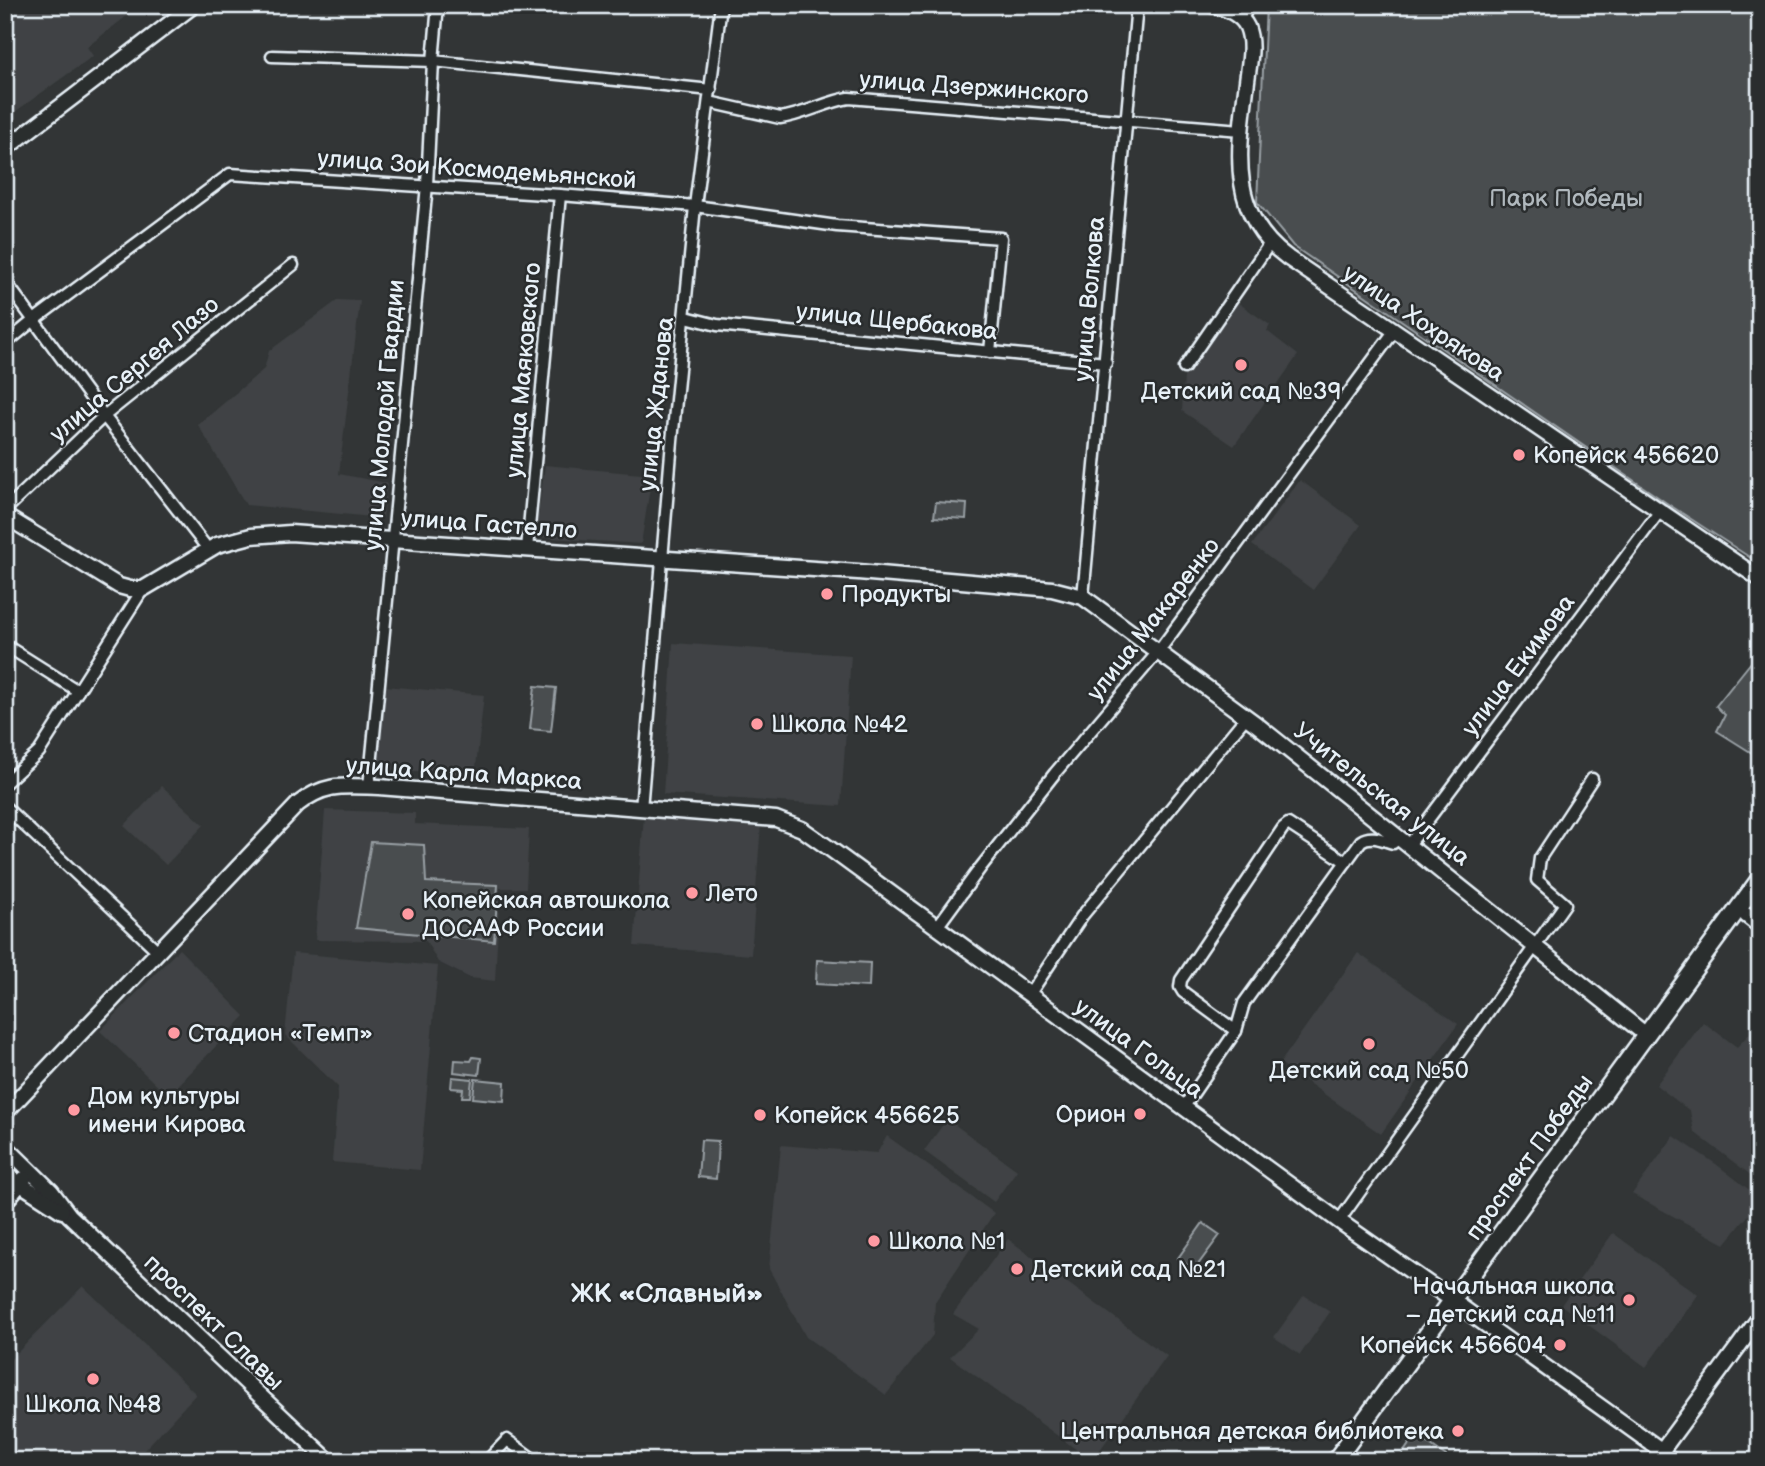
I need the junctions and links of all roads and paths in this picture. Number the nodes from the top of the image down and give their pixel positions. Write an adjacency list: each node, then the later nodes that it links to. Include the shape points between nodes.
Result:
1 (194, 5): 14 (street)
2 (438, 5): 9 (street, улица Молодой Гвардии)
3 (721, 5): 10 (street, улица Жданова)
4 (1137, 5): 12 (street, улица Волкова)
5 (1212, 5): 7 (street)
6 (1249, 5): 7 (street)
7 (1242, 19): 13 (street, улица Хохрякова, via 1251,52)
8 (272, 56): 9 (street)
9 (433, 61): 10 (street); 15 (street, улица Молодой Гвардии)
10 (711, 90): 11 (street, улица Жданова)
11 (709, 103): 12 (street, улица Дзержинского, via 780,118 849,98); 17 (street, улица Жданова)
12 (1125, 120): 13 (street, улица Дзержинского); 26 (street, улица Волкова)
13 (1241, 130): 18 (street, улица Хохрякова, via 1240,172 1246,203)
14 (5, 149)
15 (427, 185): 16 (street, улица Зои Космодемьянской); 22 (street, улица Зои Космодемьянской, via 230,174); 32 (street, улица Молодой Гвардии)
16 (560, 195): 17 (street, улица Зои Космодемьянской); 34 (street, улица Маяковского)
17 (695, 206): 21 (street, улица Жданова); 25 (street, улица Зои Космодемьянской, via 837,226 1001,238)
18 (1270, 243): 23 (street, улица Хохрякова); 27 (street)
19 (293, 265): 28 (street, улица Сергея Лазо)
20 (5, 281): 22 (street)
21 (685, 317): 25 (street, улица Щербакова, via 717,325); 35 (street, улица Жданова)
22 (34, 320): 24 (street, улица Зои Космодемьянской); 28 (street)
23 (1395, 330): 30 (street, улица Хохрякова); 40 (street, улица Макаренко)
24 (5, 344)
25 (990, 352): 26 (street, улица Щербакова)
26 (1105, 363): 38 (street, улица Волкова)
27 (1184, 368)
28 (104, 416): 29 (street, улица Сергея Лазо); 33 (street)
29 (5, 510)
30 (1660, 511): 36 (street, улица Хохрякова); 49 (street, улица Екимова)
31 (5, 516): 37 (street, via 119,586)
32 (393, 539): 33 (street, улица Гастелло, via 290,533 251,536); 34 (street, улица Гастелло); 45 (street, улица Молодой Гвардии)
33 (208, 549): 37 (street, улица Гастелло)
34 (527, 549): 35 (street, улица Гастелло)
35 (662, 559): 38 (street, улица Гастелло, via 1052,589); 47 (street, улица Жданова)
36 (1760, 579)
37 (143, 589): 41 (street, улица Гастелло)
38 (1083, 597): 40 (street, Учительская улица)
39 (5, 645): 41 (street)
40 (1158, 652): 42 (street, Учительская улица); 55 (street, улица Макаренко, via 1055,773)
41 (79, 691): 44 (street, улица Гастелло, via 39,752)
42 (1246, 717): 49 (street, Учительская улица); 58 (street, via 1082,916)
43 (1591, 779): 56 (street, via 1540,858 1537,880 1565,904)
44 (5, 783)
45 (369, 787): 47 (street, улица Карла Маркса); 57 (street, улица Карла Маркса, via 327,787 298,804)
46 (5, 807): 57 (street)
47 (641, 809): 48 (street, улица Карла Маркса, via 766,818)
48 (802, 830): 55 (street, улица Гольца)
49 (1404, 841): 50 (street, via 1366,837); 56 (street, Учительская улица)
50 (1346, 862): 59 (street, via 1244,1003); 59 (street, via 1288,824 1181,980 1182,992)
51 (1760, 879): 53 (main road, проспект Победы)
52 (1760, 896): 53 (main road, проспект Победы)
53 (1742, 912): 54 (street); 60 (main road, проспект Победы)
54 (1760, 926)
55 (937, 927): 58 (street, улица Гольца)
56 (1536, 947): 60 (street, Учительская улица); 69 (street)
57 (159, 952): 62 (street, улица Карла Маркса)
58 (1029, 995): 61 (street, улица Гольца)
59 (1236, 1031): 61 (street)
60 (1651, 1038): 70 (main road, проспект Победы)
61 (1183, 1108): 69 (street, улица Гольца)
62 (5, 1113)
63 (5, 1146): 64 (street, проспект Славы)
64 (31, 1170): 66 (street); 68 (street, проспект Славы)
65 (5, 1174): 66 (street, проспект Славы)
66 (19, 1185): 67 (street); 68 (street, проспект Славы)
67 (5, 1202)
68 (69, 1215): 73 (street, проспект Славы)
69 (1339, 1221): 70 (street, улица Гольца)
70 (1456, 1303): 72 (street, улица Гольца); 76 (main road, проспект Победы); 77 (main road, проспект Победы)
71 (1760, 1317): 72 (street)
72 (1658, 1456): 78 (street)
73 (329, 1461)
74 (487, 1461): 75 (street, via 507,1440)
75 (536, 1461)
76 (1335, 1461)
77 (1347, 1461)
78 (1675, 1461)

